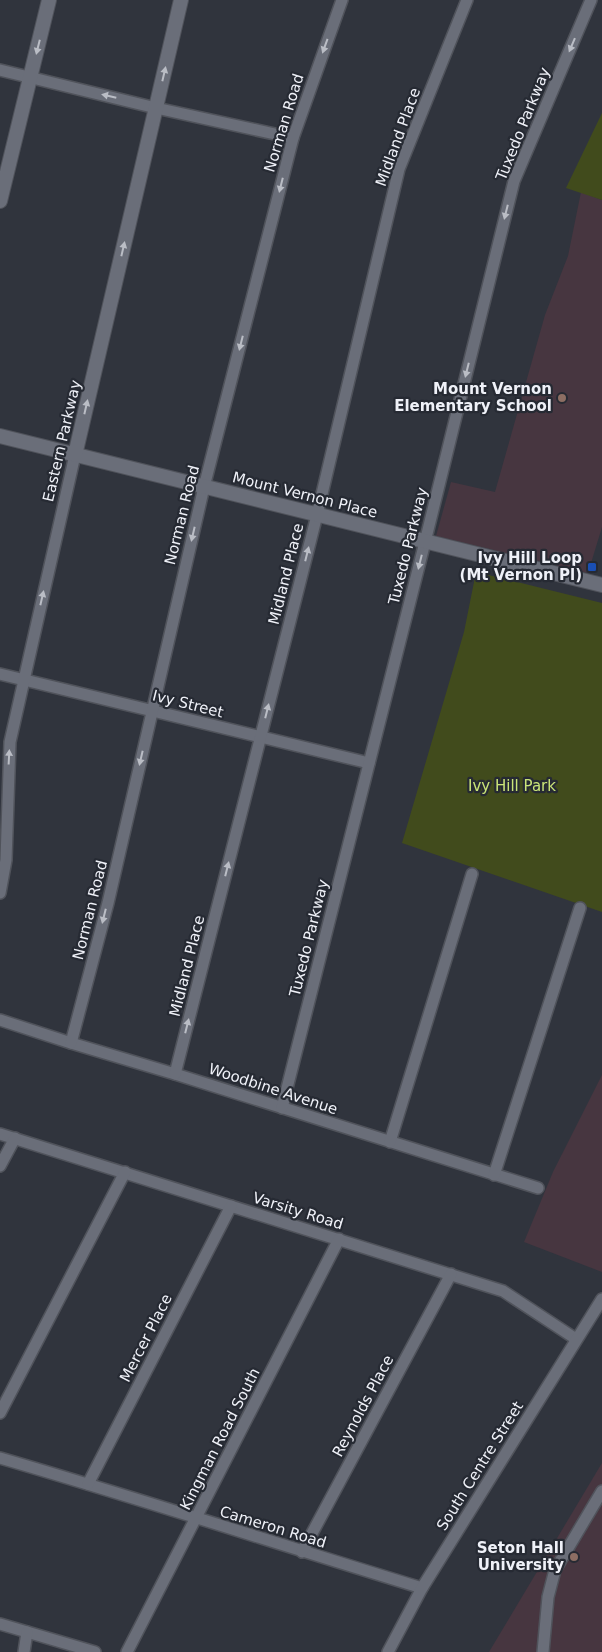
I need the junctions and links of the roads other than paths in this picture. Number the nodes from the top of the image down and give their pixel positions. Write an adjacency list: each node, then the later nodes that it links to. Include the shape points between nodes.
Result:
1 (49, 0): 7 (street, one-way to 7)
2 (181, 0): 8 (street, Eastern Parkway, one-way to 2)
3 (342, 0): 9 (street, Norman Road, one-way to 9)
4 (467, 0): 14 (street, Midland Place, via 400,169)
5 (591, 0): 15 (street, Tuxedo Parkway, one-way to 15, via 514,182)
6 (0, 70): 7 (street)
7 (30, 78): 8 (street, one-way to 7); 10 (street)
8 (156, 108): 9 (street); 12 (street, Eastern Parkway, one-way to 8)
9 (293, 138): 13 (street, Norman Road, one-way to 13)
10 (0, 201)
11 (0, 436): 12 (street, Mount Vernon Place)
12 (75, 455): 13 (street, Mount Vernon Place); 18 (street, Eastern Parkway, one-way to 12)
13 (204, 487): 14 (street, Mount Vernon Place); 19 (street, Norman Road, one-way to 19)
14 (316, 515): 15 (street, Mount Vernon Place); 20 (street, Midland Place, one-way to 14)
15 (425, 542): 16 (street, Mount Vernon Place); 21 (street, Tuxedo Parkway, one-way to 21)
16 (602, 586)
17 (0, 674): 18 (street, Ivy Street)
18 (23, 679): 19 (street, Ivy Street); 23 (street, Eastern Parkway, one-way to 18, via 6,860 10,742)
19 (152, 710): 20 (street, Ivy Street); 26 (street, Norman Road, one-way to 26, via 108,904)
20 (260, 737): 21 (street, Ivy Street); 27 (street, Midland Place, one-way to 20)
21 (369, 763): 28 (street, Tuxedo Parkway)
22 (472, 874): 31 (street)
23 (0, 893)
24 (580, 908): 34 (street)
25 (0, 1020): 26 (street, Woodbine Avenue)
26 (71, 1043): 27 (street, Woodbine Avenue)
27 (175, 1074): 28 (street, Woodbine Avenue)
28 (282, 1108): 31 (street, Woodbine Avenue)
29 (0, 1134): 30 (street, Varsity Road)
30 (15, 1138): 32 (street); 33 (street, Varsity Road)
31 (390, 1142): 34 (street, Woodbine Avenue)
32 (0, 1166)
33 (125, 1172): 36 (street, Varsity Road); 41 (street)
34 (494, 1175): 35 (street, Woodbine Avenue)
35 (538, 1188)
36 (231, 1206): 37 (street, Varsity Road); 43 (street, Mercer Place)
37 (338, 1239): 38 (street, Varsity Road); 45 (street, Kingman Road South)
38 (451, 1274): 40 (street, Varsity Road, via 504,1291); 46 (street, Reynolds Place)
39 (602, 1299): 40 (street, South Centre Street)
40 (576, 1339): 47 (street, South Centre Street)
41 (0, 1413)
42 (0, 1458): 43 (street, Cameron Road)
43 (88, 1484): 45 (street, Cameron Road)
44 (602, 1491): 54 (street, via 555,1570 548,1597)
45 (195, 1519): 46 (street, Cameron Road); 52 (street, Kingman Road South)
46 (302, 1552): 47 (street, Cameron Road)
47 (422, 1588): 53 (street, South Centre Street)
48 (0, 1624): 49 (street)
49 (27, 1632): 50 (street); 51 (street)
50 (24, 1652)
51 (95, 1652)
52 (127, 1652)
53 (388, 1652)
54 (543, 1652)

